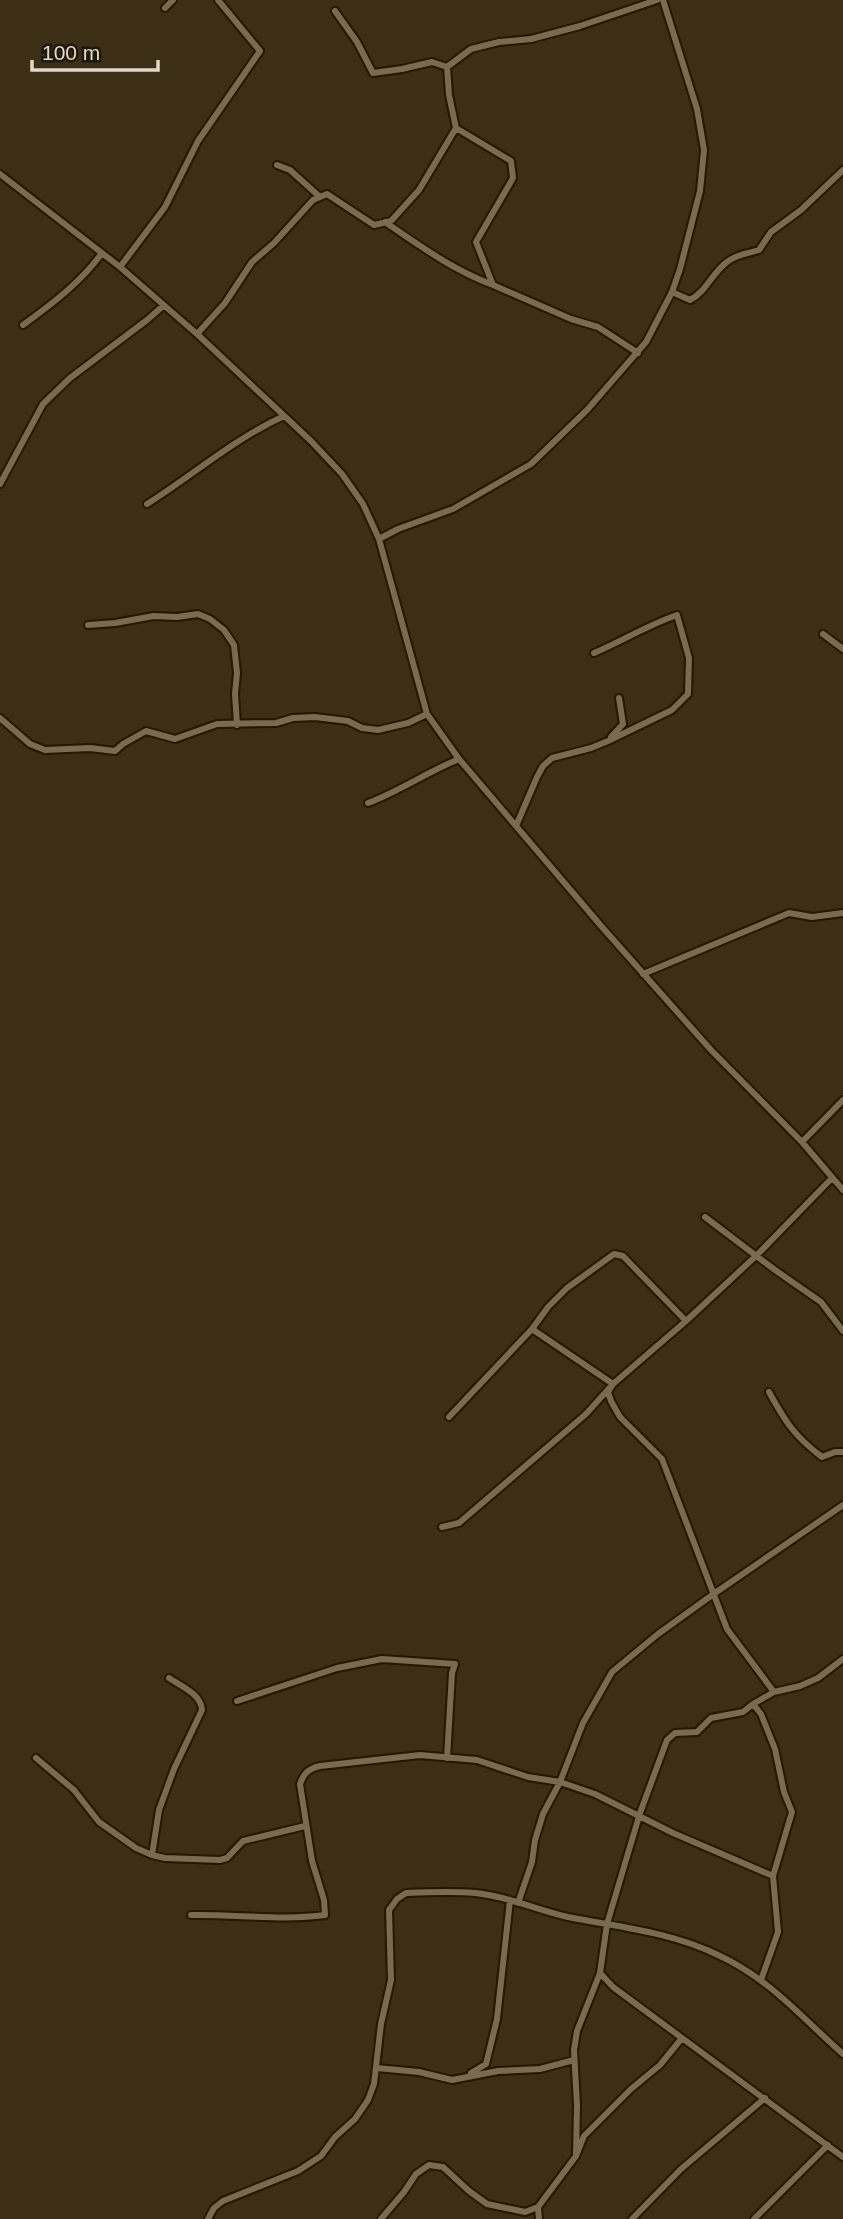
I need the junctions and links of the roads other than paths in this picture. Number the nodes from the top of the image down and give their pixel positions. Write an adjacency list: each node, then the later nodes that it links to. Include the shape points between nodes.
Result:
1 (173, 0): 5 (street)
2 (218, 0): 15 (street, via 260,51 198,141 165,208)
3 (657, 0): 7 (street, via 531,39 471,49)
4 (663, 0): 17 (street, via 704,150 700,191)
5 (165, 8)
6 (335, 11): 7 (street, via 373,73 432,62)
7 (447, 67): 8 (street)
8 (456, 128): 13 (street, via 419,190); 16 (street, via 511,161 513,178 476,242)
9 (277, 165): 12 (street, via 290,170)
10 (843, 170): 17 (street, via 772,232 759,250 738,254 724,264 699,295 690,300)
11 (0, 174): 14 (street)
12 (320, 197): 13 (street, via 327,194 374,225); 20 (street, via 251,262 225,303)
13 (385, 222): 16 (street, via 449,265)
14 (102, 253): 15 (street); 19 (street, via 55,302)
15 (120, 267): 18 (street)
16 (493, 285): 21 (street, via 598,327)
17 (672, 292): 21 (street)
18 (163, 306): 20 (street); 23 (street, via 69,378 43,404)
19 (23, 325)
20 (197, 334): 22 (street)
21 (638, 353): 25 (street, via 531,464 453,509)
22 (284, 416): 24 (street, via 214,457); 25 (street, via 342,474)
23 (0, 484)
24 (147, 505)
25 (379, 539): 31 (street)
26 (88, 625): 33 (street, via 154,616 198,614 210,619 234,645)
27 (823, 634): 28 (street)
28 (843, 649)
29 (594, 653): 34 (street, via 677,615 689,658 688,694 672,710)
30 (619, 698): 34 (street, via 623,724)
31 (427, 714): 33 (street, via 378,730 315,718); 35 (street)
32 (0, 718): 33 (street, via 30,744 45,750 115,751 146,731 175,739 217,724)
33 (237, 725)
34 (608, 741): 37 (street, via 552,758 543,766)
35 (458, 758): 36 (street); 37 (street)
36 (368, 803)
37 (516, 826): 39 (street)
38 (843, 913): 39 (street, via 789,913)
39 (643, 974): 41 (street)
40 (843, 1100): 41 (street)
41 (802, 1142): 42 (street)
42 (832, 1178): 43 (street); 45 (street)
43 (843, 1191)
44 (705, 1217): 45 (street)
45 (757, 1255): 46 (street); 48 (street, via 821,1302)
46 (686, 1321): 47 (street, via 623,1256 614,1254 567,1288); 49 (street)
47 (531, 1329): 49 (street); 51 (street)
48 (843, 1331)
49 (613, 1384): 54 (street, via 586,1414 459,1522); 55 (street, via 608,1392 621,1417 662,1459)
50 (769, 1392): 52 (street, via 788,1426 810,1448 822,1457)
51 (449, 1417)
52 (843, 1452)
53 (843, 1505): 55 (street)
54 (442, 1527)
55 (715, 1592): 58 (street, via 727,1629); 63 (street, via 612,1672 583,1723)
56 (843, 1659): 58 (street, via 818,1678)
57 (169, 1678): 66 (street, via 198,1697 202,1710 159,1810)
58 (774, 1692): 60 (street)
59 (236, 1701): 62 (street, via 337,1668 382,1659 448,1662 455,1664)
60 (752, 1704): 64 (street, via 743,1712 712,1718 697,1732 675,1733 667,1740); 67 (street, via 775,1749 792,1812)
61 (36, 1758): 66 (street, via 79,1796 99,1822)
62 (447, 1758): 63 (street, via 477,1760); 65 (street, via 420,1755 311,1769 300,1784)
63 (560, 1782): 64 (street); 69 (street, via 543,1814)
64 (639, 1817): 67 (street); 71 (street)
65 (306, 1826): 66 (street, via 243,1841 219,1860); 70 (street, via 325,1915)
66 (152, 1855)
67 (773, 1876): 73 (street, via 778,1932)
68 (510, 1900): 69 (street); 77 (street, via 436,1892 406,1893 397,1899 389,1910 391,1980); 78 (street, via 495,2030 486,2064)
69 (518, 1903): 71 (street)
70 (191, 1915)
71 (607, 1924): 72 (street); 73 (street, via 670,1936 719,1955)
72 (600, 1973): 74 (street); 76 (street, via 577,2031)
73 (761, 1980): 75 (street)
74 (682, 2038): 79 (street); 81 (street, via 660,2065 584,2136)
75 (843, 2054)
76 (574, 2060): 78 (street, via 540,2069); 81 (street)
77 (377, 2068): 78 (street, via 452,2080); 84 (street, via 368,2100 321,2156 298,2172 223,2201)
78 (466, 2077)
79 (765, 2098): 80 (street); 87 (street, via 681,2169)
80 (828, 2145): 82 (street); 88 (street)
81 (576, 2156): 83 (street)
82 (843, 2157)
83 (538, 2207): 85 (street, via 525,2212 487,2204 443,2167 429,2165 416,2174); 86 (street)
84 (208, 2219)
85 (381, 2219)
86 (539, 2219)
87 (632, 2219)
88 (754, 2219)

